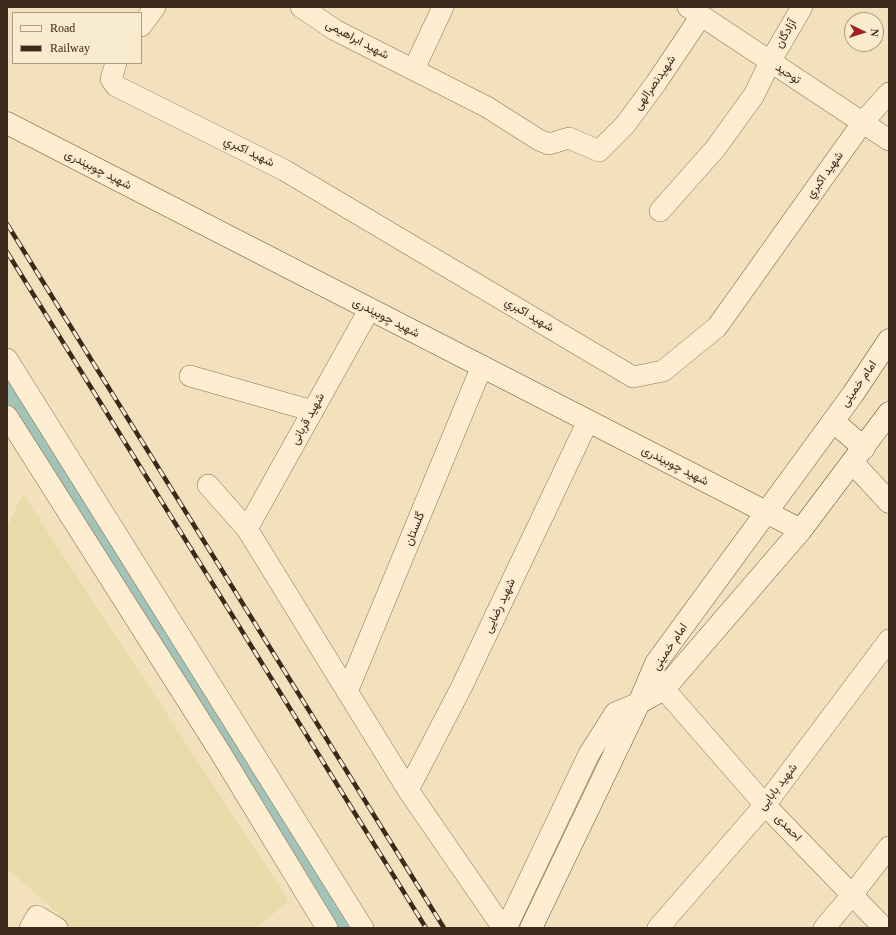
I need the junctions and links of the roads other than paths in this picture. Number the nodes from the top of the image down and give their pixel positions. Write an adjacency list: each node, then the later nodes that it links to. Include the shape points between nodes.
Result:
1 (154, 7): 6 (street)
2 (301, 7): 9 (street, شهید ابراهیمی, via 335,30)
3 (443, 7): 9 (street)
4 (802, 7): 7 (street, آزادگان)
5 (695, 11): 7 (street, توحید); 14 (street, شهیدنصرالهی, via 647,95 625,125)
6 (142, 25)
7 (770, 62): 11 (street, توحید); 15 (street, آزادگان, via 754,95 716,149)
8 (116, 64): 11 (street, شهيد اکبري, via 111,79 116,86 284,170 633,377 663,371 716,327)
9 (414, 69): 14 (street, شهید ابراهیمی, via 446,88 487,107 549,144 569,138 593,150 599,151)
10 (889, 93): 11 (street, شهيد اکبري)
11 (863, 122): 13 (street, توحید)
12 (7, 123): 16 (street, شهید چوبیندری)
13 (889, 140)
14 (604, 147)
15 (660, 211)
16 (369, 310): 19 (street, شهید چوبیندری); 21 (street, شهید قربانی)
17 (889, 340): 25 (street, امام خمینی)
18 (7, 359): 43 (street)
19 (482, 366): 24 (street, شهید چوبیندری); 34 (street, گلستان)
20 (190, 376): 21 (street)
21 (313, 411): 30 (street, شهید قربانی)
22 (889, 413): 26 (street, امام خمینی)
23 (7, 416): 42 (street, via 220,752)
24 (588, 421): 29 (street, شهید چوبیندری); 36 (street, شهید رضایی, via 462,686)
25 (833, 421): 26 (street); 29 (street, امام خمینی)
26 (858, 455): 28 (street); 31 (street, امام خمینی)
27 (208, 485): 30 (street)
28 (889, 502)
29 (766, 512): 31 (street, شهید چوبیندری); 35 (street, امام خمینی, via 656,663)
30 (247, 529): 34 (street)
31 (801, 530): 33 (street, امام خمینی)
32 (889, 640): 37 (street, شهید بابایی)
33 (664, 689): 35 (street, امام خمینی); 37 (street, احمدی)
34 (347, 692): 36 (street)
35 (639, 703): 44 (street, via 616,713 589,754); 45 (street)
36 (408, 790): 44 (street)
37 (765, 805): 39 (street, احمدی); 46 (street, شهید بابایی)
38 (889, 847): 39 (street)
39 (852, 895): 47 (street); 48 (street, احمدی)
40 (30, 928): 41 (street, via 37,916)
41 (57, 928)
42 (327, 928)
43 (363, 928)
44 (504, 928)
45 (531, 928)
46 (658, 928)
47 (824, 928)
48 (884, 928)

